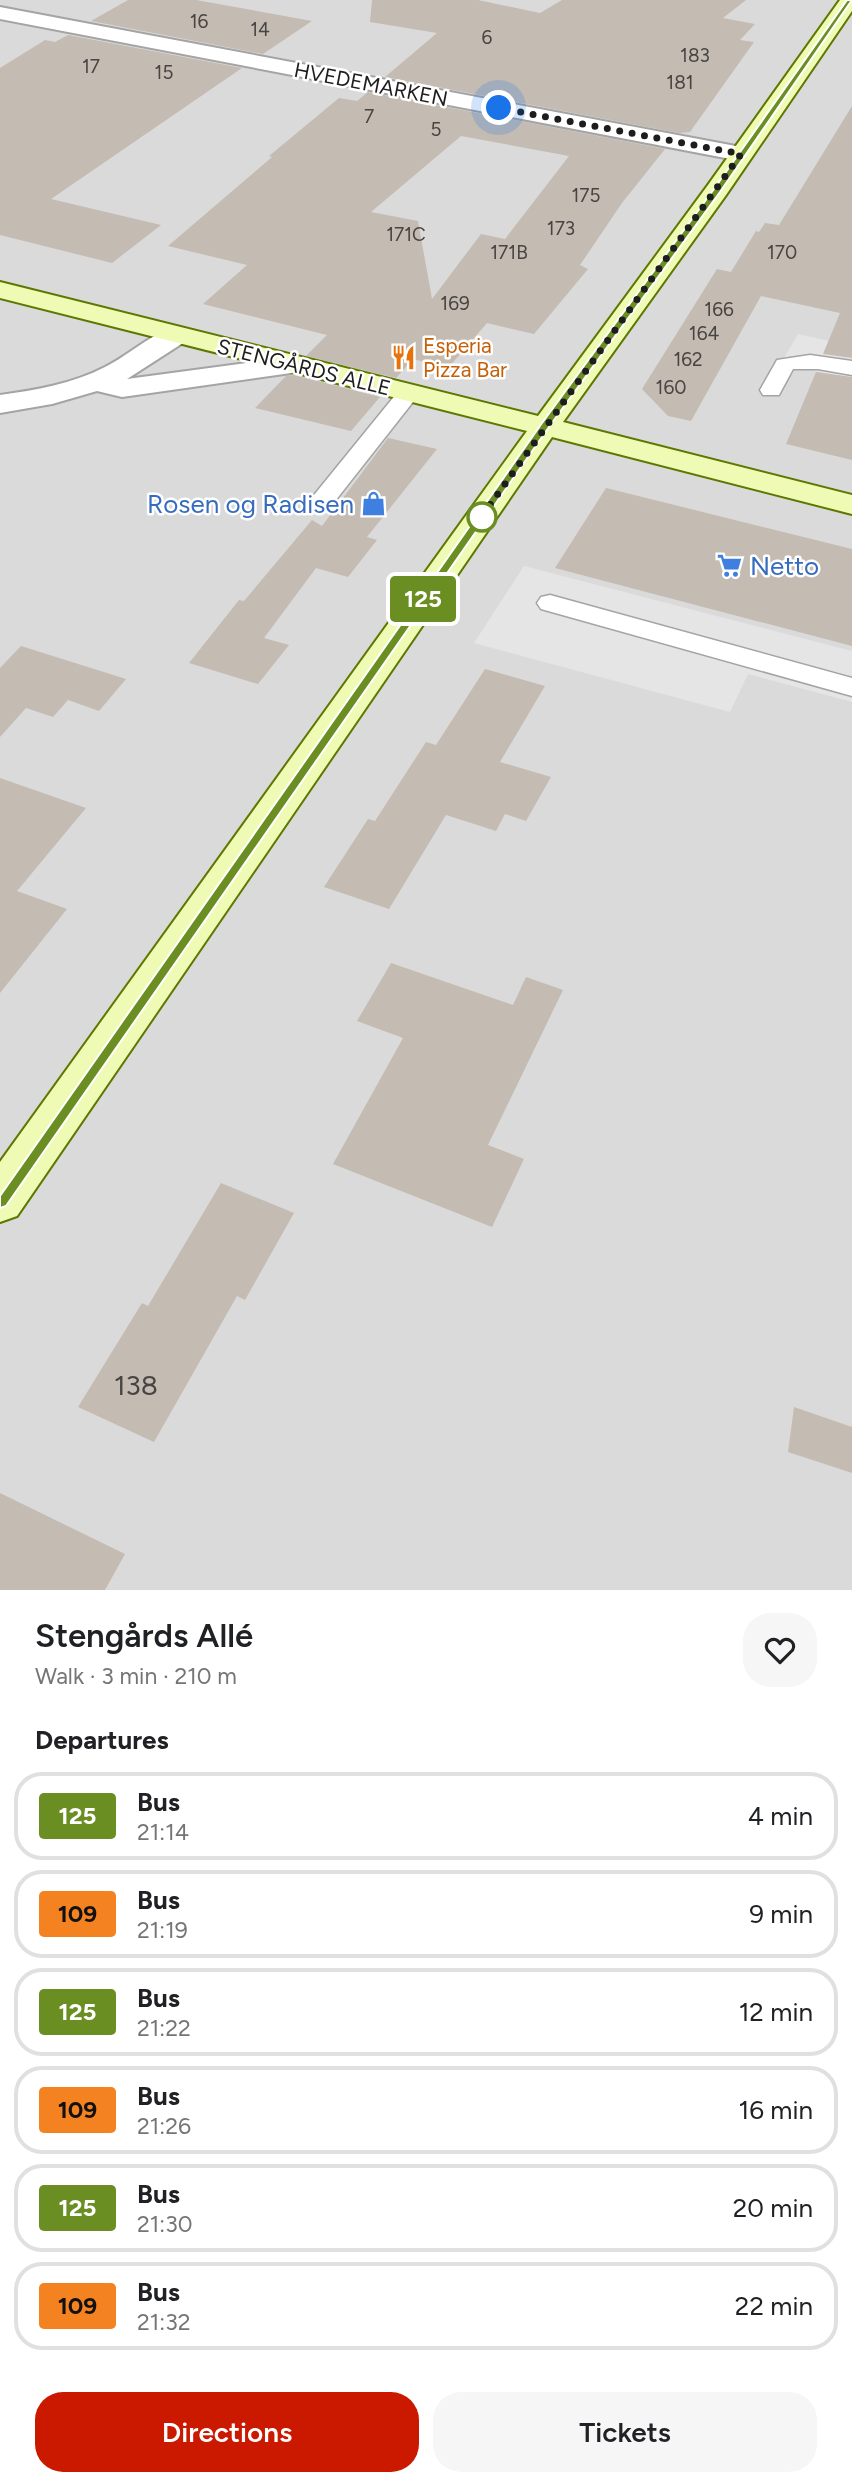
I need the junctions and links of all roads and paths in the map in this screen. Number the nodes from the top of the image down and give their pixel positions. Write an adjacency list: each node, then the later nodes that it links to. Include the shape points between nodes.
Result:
1 (849, 0): 3 (street)
2 (0, 13): 3 (street, HVEDEMARKEN)
3 (741, 154): 12 (street)
4 (0, 290): 5 (street, STENGÅRDS ALLE)
5 (176, 335): 6 (street, STENGÅRDS ALLE); 8 (street, via 138,363)
6 (292, 365): 8 (street, via 122,388); 10 (street, STENGÅRDS ALLE)
7 (852, 368): 9 (lane, via 822,361 785,365)
8 (98, 383): 11 (street, via 51,397)
9 (771, 390)
10 (410, 393): 12 (street, STENGÅRDS ALLE); 13 (lane)
11 (0, 404)
12 (546, 425): 14 (street, STENGÅRDS ALLE); 17 (street)
13 (319, 505)
14 (852, 505)
15 (550, 603): 16 (lane)
16 (852, 687)
17 (0, 1201)

